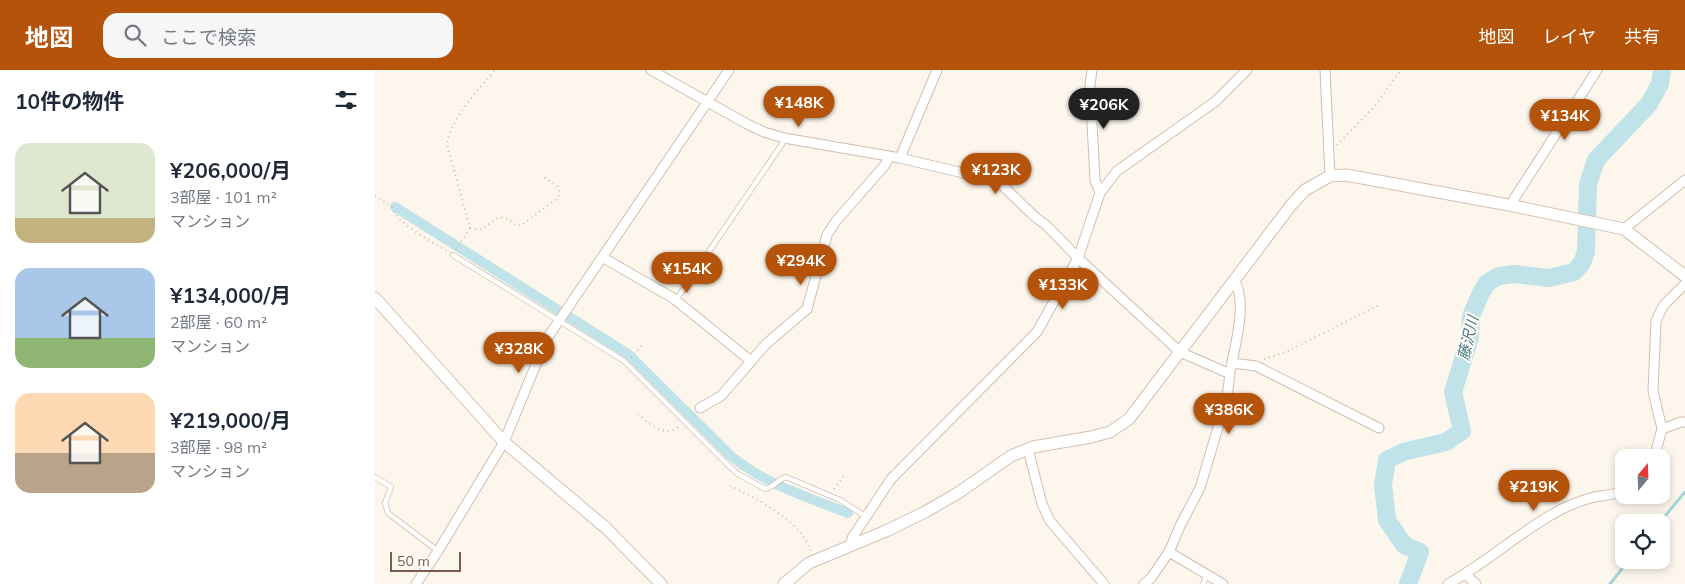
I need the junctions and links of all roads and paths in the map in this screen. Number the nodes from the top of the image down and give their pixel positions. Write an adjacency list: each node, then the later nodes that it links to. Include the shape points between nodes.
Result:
1 (495, 70): 21 (path, via 448,134 447,144)
2 (651, 70): 10 (street)
3 (729, 70): 10 (street)
4 (937, 70): 14 (street)
5 (1092, 70): 18 (street, via 1095,180)
6 (1247, 70): 18 (street, via 1216,101 1117,171)
7 (1325, 70): 12 (street)
8 (1401, 70): 12 (path, via 1375,107)
9 (1597, 70): 20 (street, via 1514,199)
10 (707, 102): 11 (street, via 764,132); 24 (street)
11 (784, 138): 13 (street); 30 (lane)
12 (1329, 151): 15 (street)
13 (889, 157): 14 (street); 35 (street, via 827,235 807,309)
14 (900, 158): 25 (street, via 1003,185)
15 (1330, 176): 20 (street, via 1346,175); 27 (street, via 1305,190 1292,204)
16 (544, 177): 21 (path, via 557,186 558,198 523,224 517,226 500,216 482,229)
17 (1685, 180): 22 (street)
18 (1100, 192): 25 (street)
19 (375, 196): 23 (path, via 391,206 402,222)
20 (1514, 206): 22 (street)
21 (470, 228): 23 (path)
22 (1624, 229): 26 (street)
23 (454, 254): 32 (lane)
24 (602, 257): 30 (street); 32 (street)
25 (1078, 258): 34 (street); 54 (street, via 1037,332 891,479)
26 (1685, 276)
27 (1234, 280): 34 (street); 37 (street, via 1239,293 1240,314)
28 (1685, 284): 45 (street, via 1663,306 1656,321 1653,391)
29 (375, 298): 46 (street)
30 (676, 300): 35 (street)
31 (1381, 304): 38 (path, via 1285,352)
32 (559, 319): 42 (lane, via 624,361); 46 (street, via 540,354)
33 (643, 344): 36 (path)
34 (1180, 352): 39 (street); 48 (street, via 1129,419 1110,432)
35 (751, 361): 40 (street, via 721,396)
36 (627, 362)
37 (1232, 363): 38 (street); 39 (street)
38 (1245, 364): 44 (street, via 1256,366)
39 (1230, 374): 57 (street, via 1227,397 1207,468)
40 (700, 408)
41 (638, 414): 42 (path, via 652,426 667,431 675,430)
42 (682, 419): 53 (lane, via 733,470 762,488 769,488 786,477)
43 (1685, 422): 45 (street)
44 (1379, 428)
45 (1662, 429): 47 (street)
46 (504, 442): 56 (street); 62 (street, via 606,528)
47 (1656, 449)
48 (1027, 450): 55 (street, via 1011,456 925,512); 64 (street, via 1050,521)
49 (846, 473): 53 (path)
50 (375, 477): 56 (lane, via 391,487 385,503 388,513)
51 (729, 486): 58 (path, via 761,502 799,530)
52 (1615, 494): 60 (street, via 1595,497 1551,515)
53 (830, 495): 54 (lane)
54 (865, 516): 55 (street)
55 (851, 545): 58 (street)
56 (438, 551): 61 (street)
57 (1169, 552): 59 (street); 65 (street)
58 (816, 560): 63 (street)
59 (1207, 574): 66 (lane); 67 (street)
60 (1465, 574): 68 (street); 69 (street)
61 (416, 584)
62 (661, 584)
63 (784, 584)
64 (1104, 584)
65 (1144, 584)
66 (1203, 584)
67 (1223, 584)
68 (1448, 584)
69 (1477, 584)

